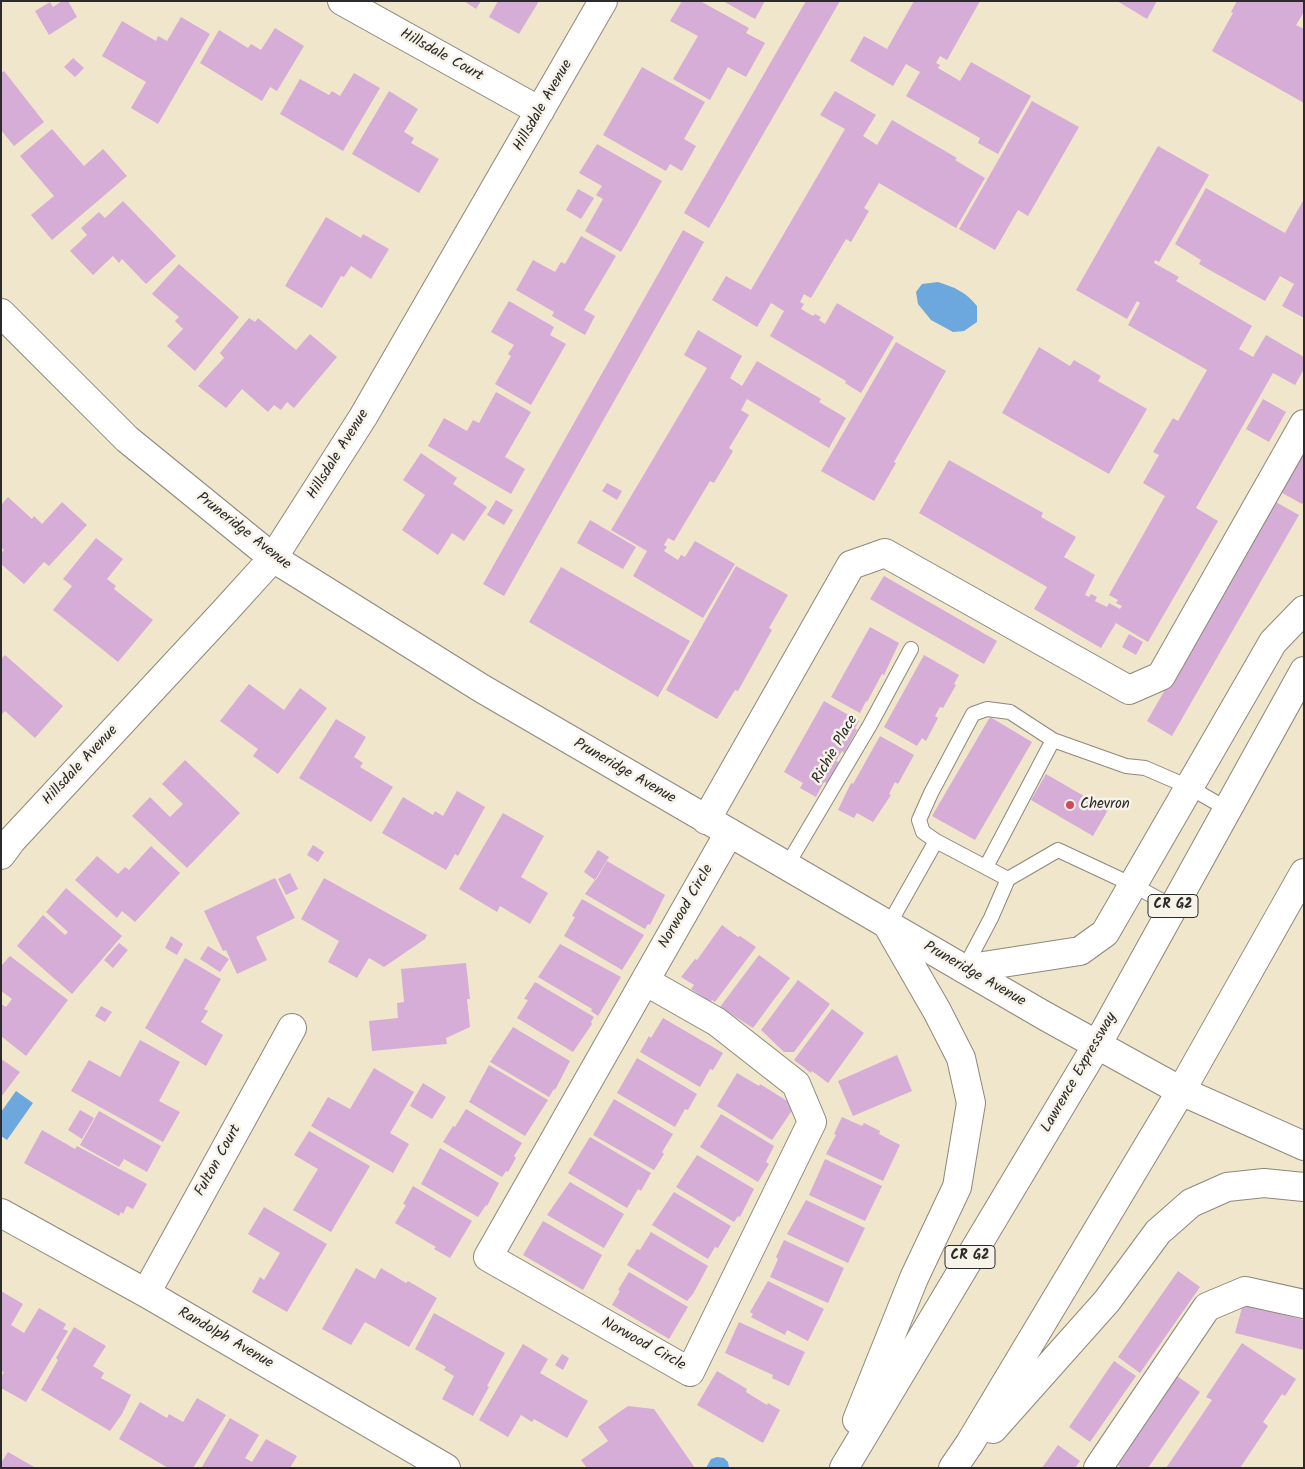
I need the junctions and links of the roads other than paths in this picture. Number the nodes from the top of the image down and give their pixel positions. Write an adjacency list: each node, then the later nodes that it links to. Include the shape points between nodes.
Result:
1 (342, 1): 3 (main road, Hillsdale Court)
2 (603, 1): 3 (main road, Hillsdale Avenue)
3 (540, 111): 6 (main road, Hillsdale Avenue, via 363,418)
4 (1, 313): 6 (main road, Pruneridge Avenue, via 127,439)
5 (1304, 424): 13 (main road, Norwood Circle, via 1161,676 1129,690 885,553 851,565)
6 (273, 558): 13 (main road, Pruneridge Avenue, via 481,688); 15 (main road, Hillsdale Avenue)
7 (1304, 610): 11 (main road, via 1273,642)
8 (911, 648): 16 (lane, Richie Place, via 870,726)
9 (1304, 671): 12 (main road, Lawrence Expressway / CR G2)
10 (1053, 740): 11 (lane, via 1126,766 1144,768); 14 (lane, via 1010,712 987,708 973,714 919,820 923,832); 17 (lane)
11 (1189, 787): 12 (lane); 20 (main road)
12 (1227, 809): 21 (main road, Lawrence Expressway / CR G2)
13 (718, 826): 16 (main road, Pruneridge Avenue); 24 (main road, Norwood Circle)
14 (936, 841): 17 (lane); 22 (lane)
15 (5, 842)
16 (786, 866): 22 (main road, Pruneridge Avenue)
17 (986, 867): 19 (lane)
18 (1304, 873): 27 (main road)
19 (1008, 879): 20 (lane, via 1058,850); 23 (lane)
20 (1133, 885): 21 (lane); 23 (main road, via 1105,933 1080,951)
21 (1172, 907): 26 (main road, Lawrence Expressway / CR G2)
22 (888, 926): 23 (main road, Pruneridge Avenue); 34 (main road, via 960,1058 970,1103 957,1186 914,1278)
23 (964, 969): 26 (main road, Pruneridge Avenue)
24 (645, 981): 24 (main road, Norwood Circle, via 717,1022 796,1084 812,1122 690,1372 488,1257)
25 (292, 1028): 31 (main road, Fulton Court)
26 (1097, 1045): 27 (main road, Pruneridge Avenue); 35 (main road, Lawrence Expressway / CR G2)
27 (1181, 1091): 28 (main road, Pruneridge Avenue); 36 (main road)
28 (1304, 1146)
29 (1304, 1187): 37 (main road, via 1264,1183 1226,1187 1191,1203 1158,1232 1107,1301)
30 (1, 1214): 31 (main road, Randolph Avenue)
31 (146, 1293): 33 (main road, Randolph Avenue)
32 (1304, 1304): 38 (main road, via 1245,1290 1206,1307)
33 (446, 1468)
34 (838, 1468)
35 (844, 1468)
36 (953, 1468)
37 (959, 1468)
38 (1098, 1468)

